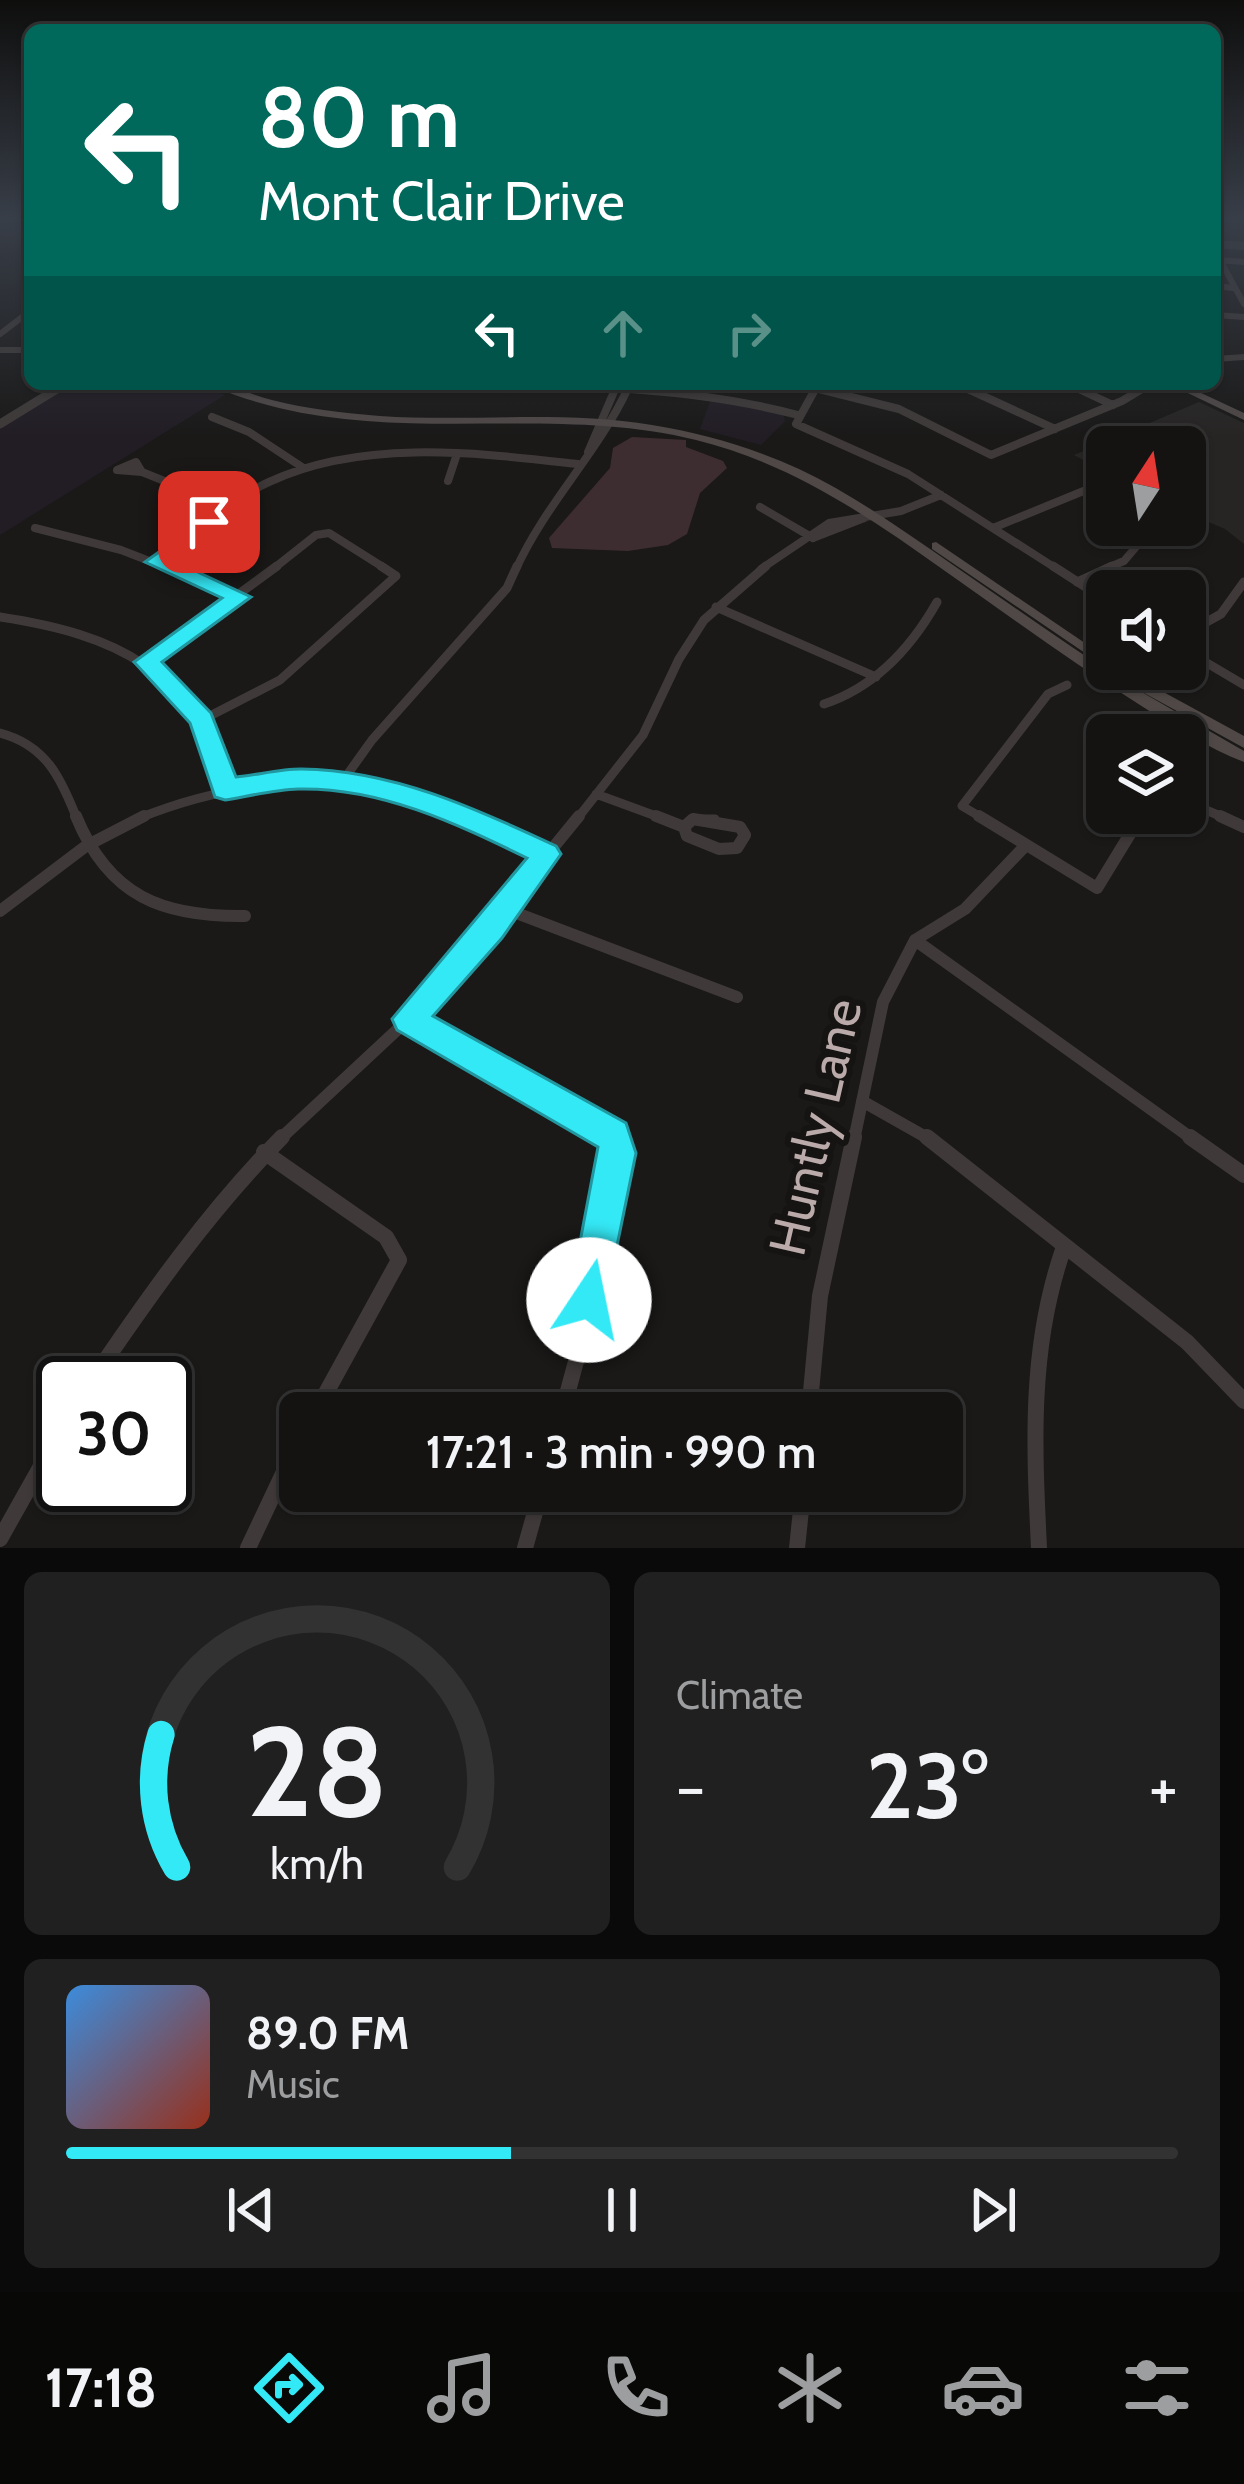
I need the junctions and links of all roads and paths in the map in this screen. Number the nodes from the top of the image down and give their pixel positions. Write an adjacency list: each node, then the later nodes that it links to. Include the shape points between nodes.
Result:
1 (24, 316): 2 (street)
2 (0, 334)
3 (55, 390): 22 (street)
4 (242, 390): 20 (main road, via 377,417)
5 (615, 390): 20 (street)
6 (627, 390): 20 (street)
7 (644, 390): 16 (street)
8 (716, 390): 16 (street)
9 (815, 390): 21 (street)
10 (831, 390): 23 (street, via 899,409 991,455)
11 (970, 390): 23 (street)
12 (1081, 390): 17 (street)
13 (1139, 390): 17 (street)
14 (1188, 390): 18 (main road)
15 (1201, 390): 18 (main road)
16 (709, 398): 21 (street, via 734,398)
17 (1113, 405): 23 (street)
18 (1244, 413)
19 (212, 416): 27 (street)
20 (609, 419): 24 (street); 24 (street); 34 (main road, via 680,426 784,456)
21 (797, 420): 31 (street)
22 (0, 424)
23 (1055, 429)
24 (588, 452): 26 (street)
25 (456, 457): 26 (street); 27 (street, via 358,456); 29 (street)
26 (578, 464): 61 (street, via 507,588)
27 (302, 467): 32 (street)
28 (142, 472): 32 (street)
29 (448, 481)
30 (1086, 490): 36 (street)
31 (941, 494): 34 (street); 36 (street)
32 (229, 507): 39 (street)
33 (760, 507): 37 (street)
34 (879, 513): 37 (street); 49 (main road); 60 (main road, via 1159,711)
35 (35, 528): 39 (street)
36 (993, 528): 40 (street)
37 (813, 538): 46 (street)
38 (1133, 546): 40 (street, via 1115,567)
39 (156, 562): 43 (street)
40 (1078, 582): 42 (street)
41 (1244, 582): 45 (street)
42 (1086, 587)
43 (239, 597): 50 (street); 57 (street, via 329,533 396,576 280,680)
44 (937, 602): 52 (street)
45 (1239, 603): 48 (street)
46 (716, 607): 52 (street); 63 (street, via 679,659 643,735)
47 (0, 617): 50 (street, via 80,631)
48 (1206, 622)
49 (1086, 650)
50 (146, 662): 57 (street)
51 (1206, 662): 53 (street)
52 (876, 677): 56 (street)
53 (1244, 685)
54 (1067, 686): 69 (street, via 1048,694 962,806)
55 (1147, 690): 59 (main road)
56 (824, 704)
57 (202, 720): 62 (street)
58 (0, 733): 68 (street, via 52,761)
59 (1244, 743)
60 (1244, 758)
61 (342, 782): 62 (street); 70 (street, via 434,804)
62 (225, 789): 68 (street, via 164,805)
63 (596, 794): 65 (street); 70 (street)
64 (1206, 810): 66 (street)
65 (684, 826): 65 (street, via 694,842 719,850 736,848 745,835 713,819)
66 (1244, 827)
67 (1130, 834): 69 (street, via 1097,888)
68 (88, 844): 72 (street); 73 (street, via 154,905 194,916)
69 (1026, 845): 74 (street, via 965,909)
70 (546, 854): 71 (street)
71 (506, 909): 75 (street); 76 (street)
72 (0, 911)
73 (245, 916)
74 (915, 940): 77 (street, Huntly Lane, via 883,1003); 79 (street)
75 (737, 997)
76 (409, 1019): 78 (street); 83 (street, via 613,1136 618,1153)
77 (862, 1101): 80 (street, via 936,1138); 84 (street, Huntly Lane, via 820,1296)
78 (264, 1152): 81 (street); 82 (street, via 386,1237 399,1260)
79 (1244, 1175)
80 (1064, 1247): 85 (street, via 1198,1353); 94 (street, via 1039,1320 1035,1365)
81 (108, 1356)
82 (327, 1392)
83 (568, 1392)
84 (810, 1392)
85 (1244, 1401)
86 (36, 1475): 90 (street)
87 (279, 1482): 91 (street)
88 (535, 1512): 92 (street)
89 (801, 1512): 93 (street)
90 (0, 1539)
91 (248, 1548)
92 (525, 1548)
93 (797, 1548)
94 (1040, 1548)

